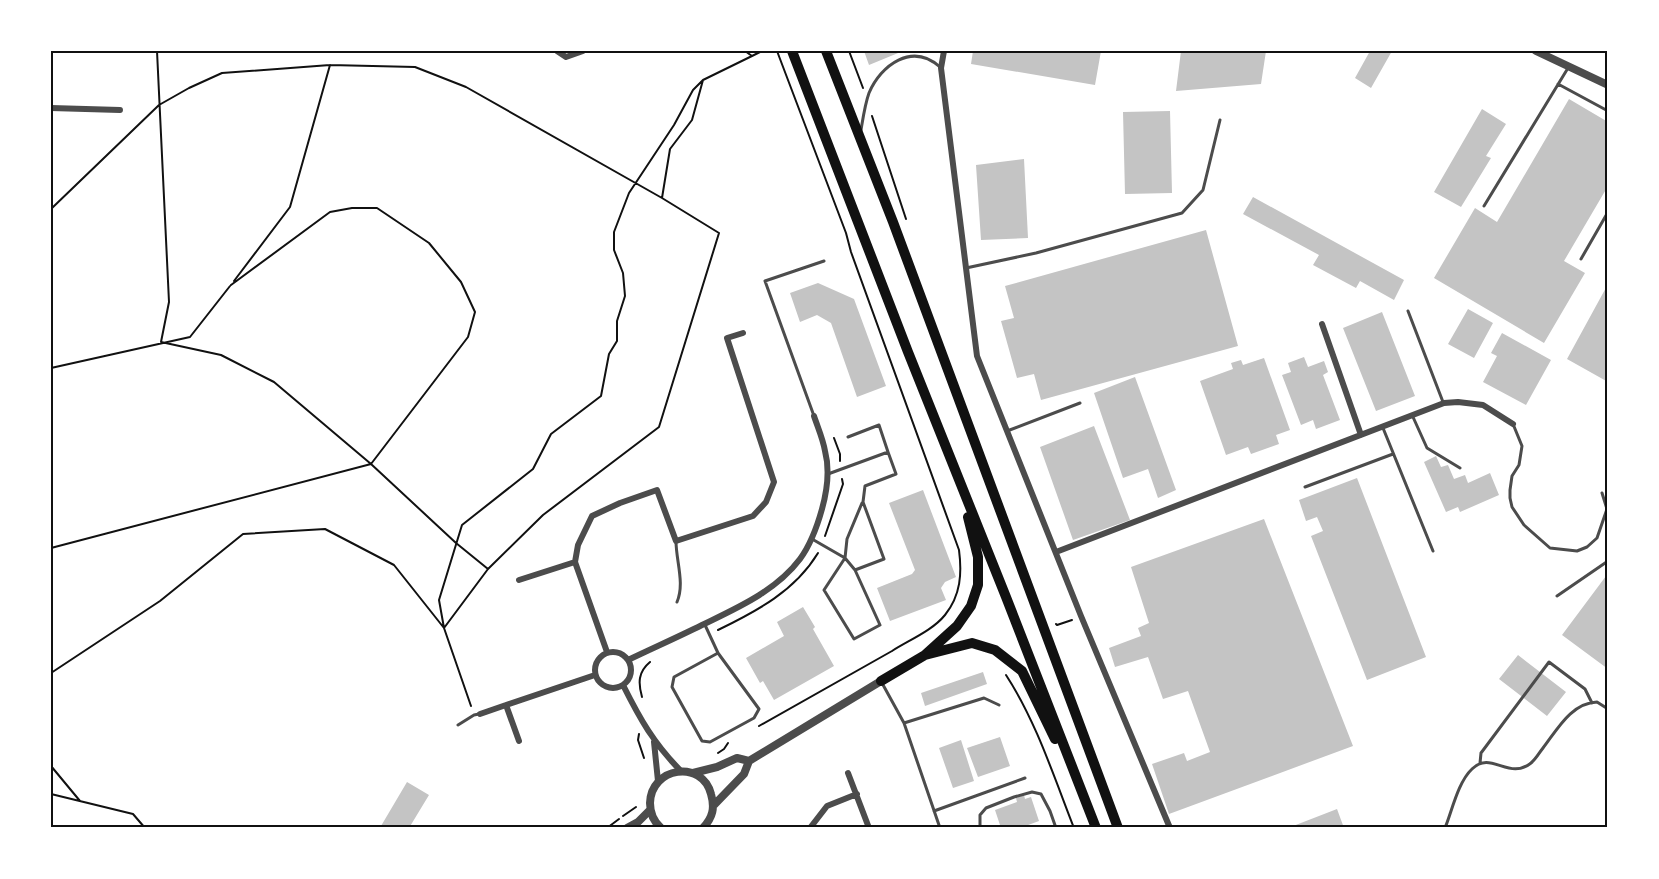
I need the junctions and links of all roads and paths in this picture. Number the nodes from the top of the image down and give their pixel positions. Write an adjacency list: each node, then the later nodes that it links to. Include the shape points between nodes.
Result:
1 (157, 51): 21 (path)
2 (557, 51): 3 (street, via 566,57)
3 (583, 51)
4 (745, 51): 12 (path)
5 (762, 51): 12 (path)
6 (792, 51): 55 (highway)
7 (826, 51): 26 (highway)
8 (849, 51): 20 (path)
9 (924, 51): 13 (lane)
10 (944, 51): 16 (street)
11 (1536, 51): 15 (street)
12 (752, 56): 17 (path)
13 (924, 57): 16 (lane); 20 (lane, via 911,56 884,69)
14 (330, 64): 21 (path, via 222,73); 27 (path, via 415,67 466,87); 35 (path, via 290,207)
15 (1569, 66): 18 (lane); 19 (street)
16 (941, 68): 34 (street)
17 (703, 80): 27 (path, via 692,120 670,149); 63 (path, via 629,193 617,222 614,250 623,273 625,296 601,396 551,434 533,468 462,525)
18 (1558, 84): 24 (lane); 28 (lane)
19 (1608, 85)
20 (867, 100): 26 (lane); 31 (path)
21 (159, 105): 29 (path); 39 (path, via 169,302)
22 (51, 108): 23 (street)
23 (120, 110)
24 (1608, 111)
25 (1220, 120): 34 (lane, via 1203,190 1182,213)
26 (860, 137): 132 (highway)
27 (662, 198): 70 (path, via 719,233 659,427 543,515)
28 (1484, 206)
29 (51, 210)
30 (1608, 212): 32 (lane)
31 (909, 225)
32 (1581, 259)
33 (824, 261): 44 (lane, via 765,281)
34 (966, 268): 47 (street, via 977,356)
35 (231, 285): 39 (path, via 190,337); 52 (path, via 330,212 352,208 376,208 399,222 429,243 461,282 475,312 468,337)
36 (1408, 311): 42 (lane)
37 (1322, 324): 48 (street)
38 (742, 333): 62 (street, via 727,338 774,483 766,502 753,516)
39 (161, 342): 40 (path); 52 (path, via 221,355 274,382)
40 (51, 368)
41 (1080, 403): 47 (lane)
42 (1444, 403): 43 (street); 45 (street, via 1483,405)
43 (1413, 415): 46 (street); 53 (lane, via 1427,448)
44 (814, 416): 54 (street)
45 (1513, 424): 58 (lane, via 1522,446 1509,498 1524,525 1550,548 1576,551 1597,538 1607,509)
46 (1383, 427): 48 (street); 51 (lane)
47 (1008, 431): 66 (street)
48 (1361, 435): 66 (street)
49 (848, 437): 50 (lane, via 879,425)
50 (888, 452): 54 (lane); 59 (lane, via 896,474 865,486)
51 (1394, 454): 57 (lane); 65 (lane)
52 (371, 464): 63 (path); 64 (path)
53 (1460, 468)
54 (828, 474): 61 (street)
55 (958, 479): 81 (highway, via 978,557 978,585 971,606 957,626); 118 (highway)
56 (843, 484): 60 (path)
57 (1305, 487)
58 (1602, 493)
59 (863, 502): 67 (lane, via 847,540); 71 (lane, via 884,560)
60 (826, 534)
61 (812, 539): 67 (lane); 77 (street, via 800,559 765,592)
62 (676, 541): 69 (street, via 657,490 592,516 578,545); 74 (lane, via 680,594)
63 (456, 543): 70 (path); 78 (path, via 439,600)
64 (51, 549)
65 (1433, 550)
66 (1056, 552): 76 (street)
67 (845, 558): 71 (lane); 71 (lane, via 824,590 854,639 880,625)
68 (1608, 561): 73 (lane)
69 (575, 562): 72 (street); 79 (street)
70 (488, 568): 78 (path)
71 (855, 570)
72 (519, 580)
73 (1557, 596)
74 (677, 602)
75 (1052, 614): 76 (path, via 1057,626)
76 (1081, 616): 133 (street)
77 (704, 624): 80 (lane); 82 (street)
78 (444, 628): 85 (path, via 394,565 325,529 243,534 160,601); 94 (path)
79 (607, 652): 82 (street, via 617,652); 86 (street, via 596,661)
80 (717, 653): 80 (lane, via 759,709 754,718 710,742 702,741 672,687 674,677)
81 (925, 655): 87 (highway); 118 (highway, via 972,643 995,650 1022,671)
82 (628, 660): 88 (street, via 631,671)
83 (650, 662): 89 (path, via 640,676)
84 (1001, 670): 130 (path, via 1021,700)
85 (51, 673)
86 (595, 675): 88 (street, via 607,687); 91 (street)
87 (881, 681): 95 (lane); 102 (street)
88 (623, 685): 99 (street)
89 (642, 698)
90 (1592, 703): 93 (lane); 103 (lane, via 1572,711 1524,768); 103 (lane, via 1585,689 1549,662 1481,753)
91 (506, 705): 94 (street); 98 (street)
92 (999, 705): 95 (lane, via 984,698)
93 (1608, 709)
94 (477, 714): 96 (lane)
95 (904, 723): 117 (lane)
96 (458, 725)
97 (638, 740): 104 (path)
98 (519, 741)
99 (654, 741): 106 (street); 110 (street)
100 (724, 749): 101 (path)
101 (713, 756)
102 (749, 761): 107 (street, via 737,758); 115 (street, via 744,774)
103 (1480, 763): 134 (lane, via 1463,781)
104 (645, 764)
105 (51, 766): 113 (path)
106 (681, 771): 107 (street); 110 (street)
107 (693, 773): 115 (street, via 709,786)
108 (848, 773): 112 (street)
109 (1025, 778): 117 (lane)
110 (658, 781): 116 (street, via 651,794)
111 (51, 794): 113 (path)
112 (857, 794): 125 (street, via 827,807); 126 (street)
113 (80, 801): 120 (path, via 133,814)
114 (638, 805): 121 (path)
115 (714, 805): 119 (street)
116 (650, 810): 122 (street); 123 (street)
117 (934, 811): 127 (lane)
118 (1091, 813): 131 (highway)
119 (710, 824): 124 (street)
120 (145, 828)
121 (607, 828)
122 (627, 828)
123 (661, 828)
124 (703, 828)
125 (810, 828)
126 (869, 828)
127 (940, 828)
128 (980, 828): 129 (lane, via 980,815 986,808 1032,792 1041,794)
129 (1056, 828)
130 (1074, 828)
131 (1096, 828)
132 (1118, 828)
133 (1170, 828)
134 (1445, 828)

